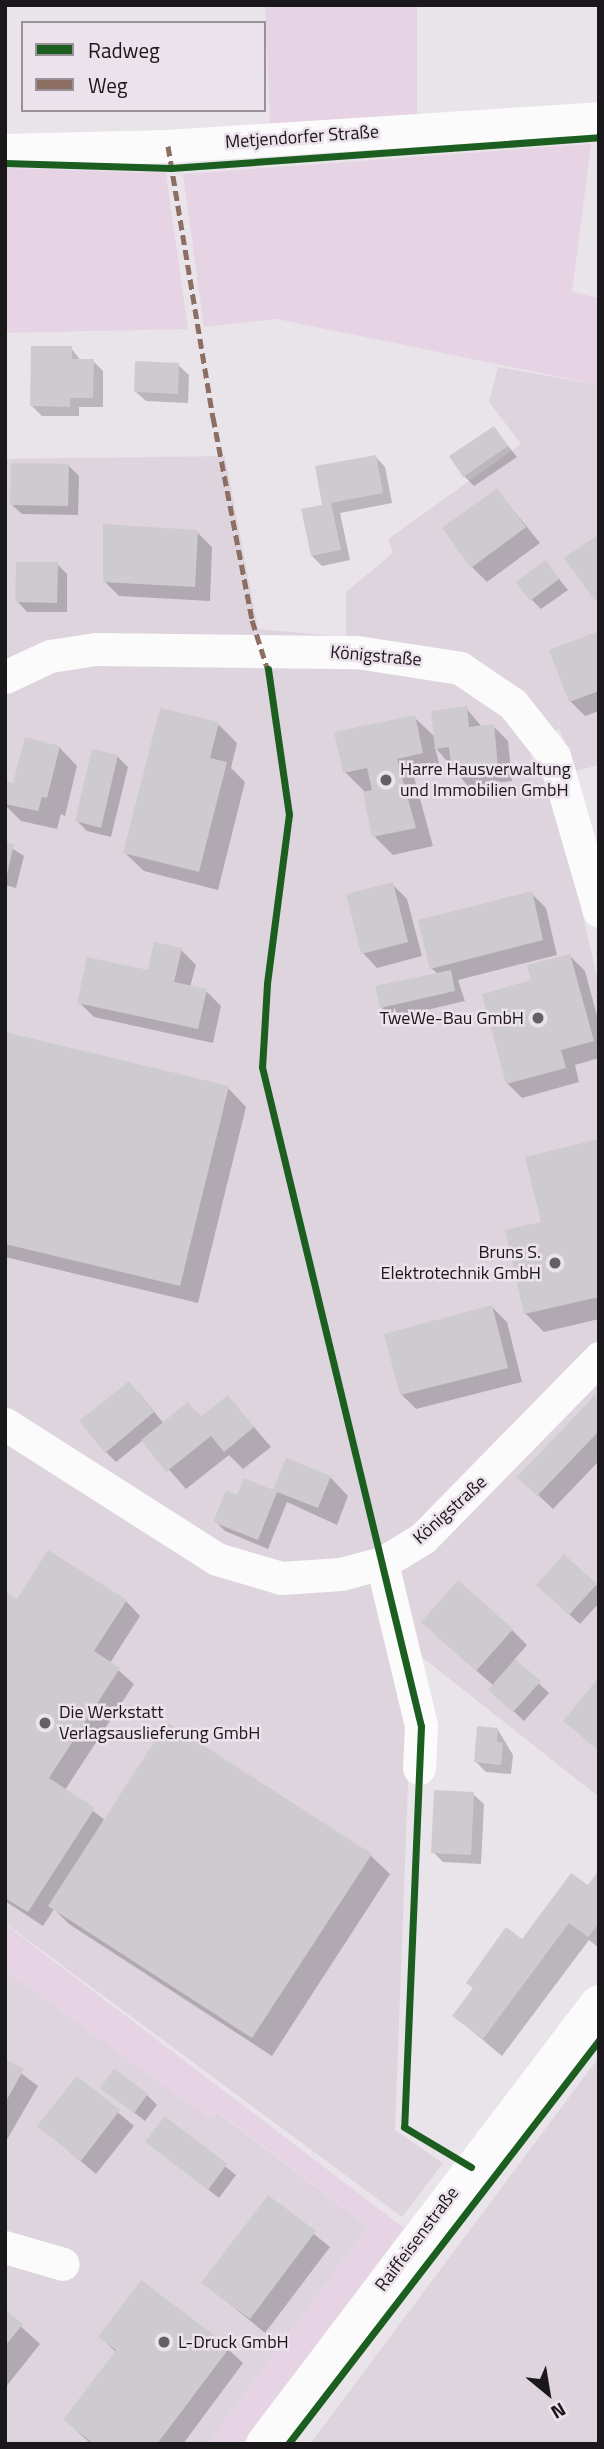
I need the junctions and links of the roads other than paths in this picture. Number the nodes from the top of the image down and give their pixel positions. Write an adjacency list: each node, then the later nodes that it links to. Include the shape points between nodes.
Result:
1 (599, 118): 2 (street, Metjendorfer Straße, via 490,121 181,145)
2 (5, 150)
3 (5, 677): 4 (street, Königstraße, via 50,656 95,649 357,652 460,668 513,704 554,756)
4 (599, 911)
5 (599, 1358): 7 (street, Königstraße, via 423,1538)
6 (5, 1424): 7 (street, Königstraße, via 216,1559 281,1578 341,1574)
7 (382, 1563): 8 (street, via 421,1726)
8 (419, 1768)
9 (599, 2004): 12 (main road, Raiffeisenstraße)
10 (5, 2247): 11 (street)
11 (63, 2264)
12 (265, 2444)

